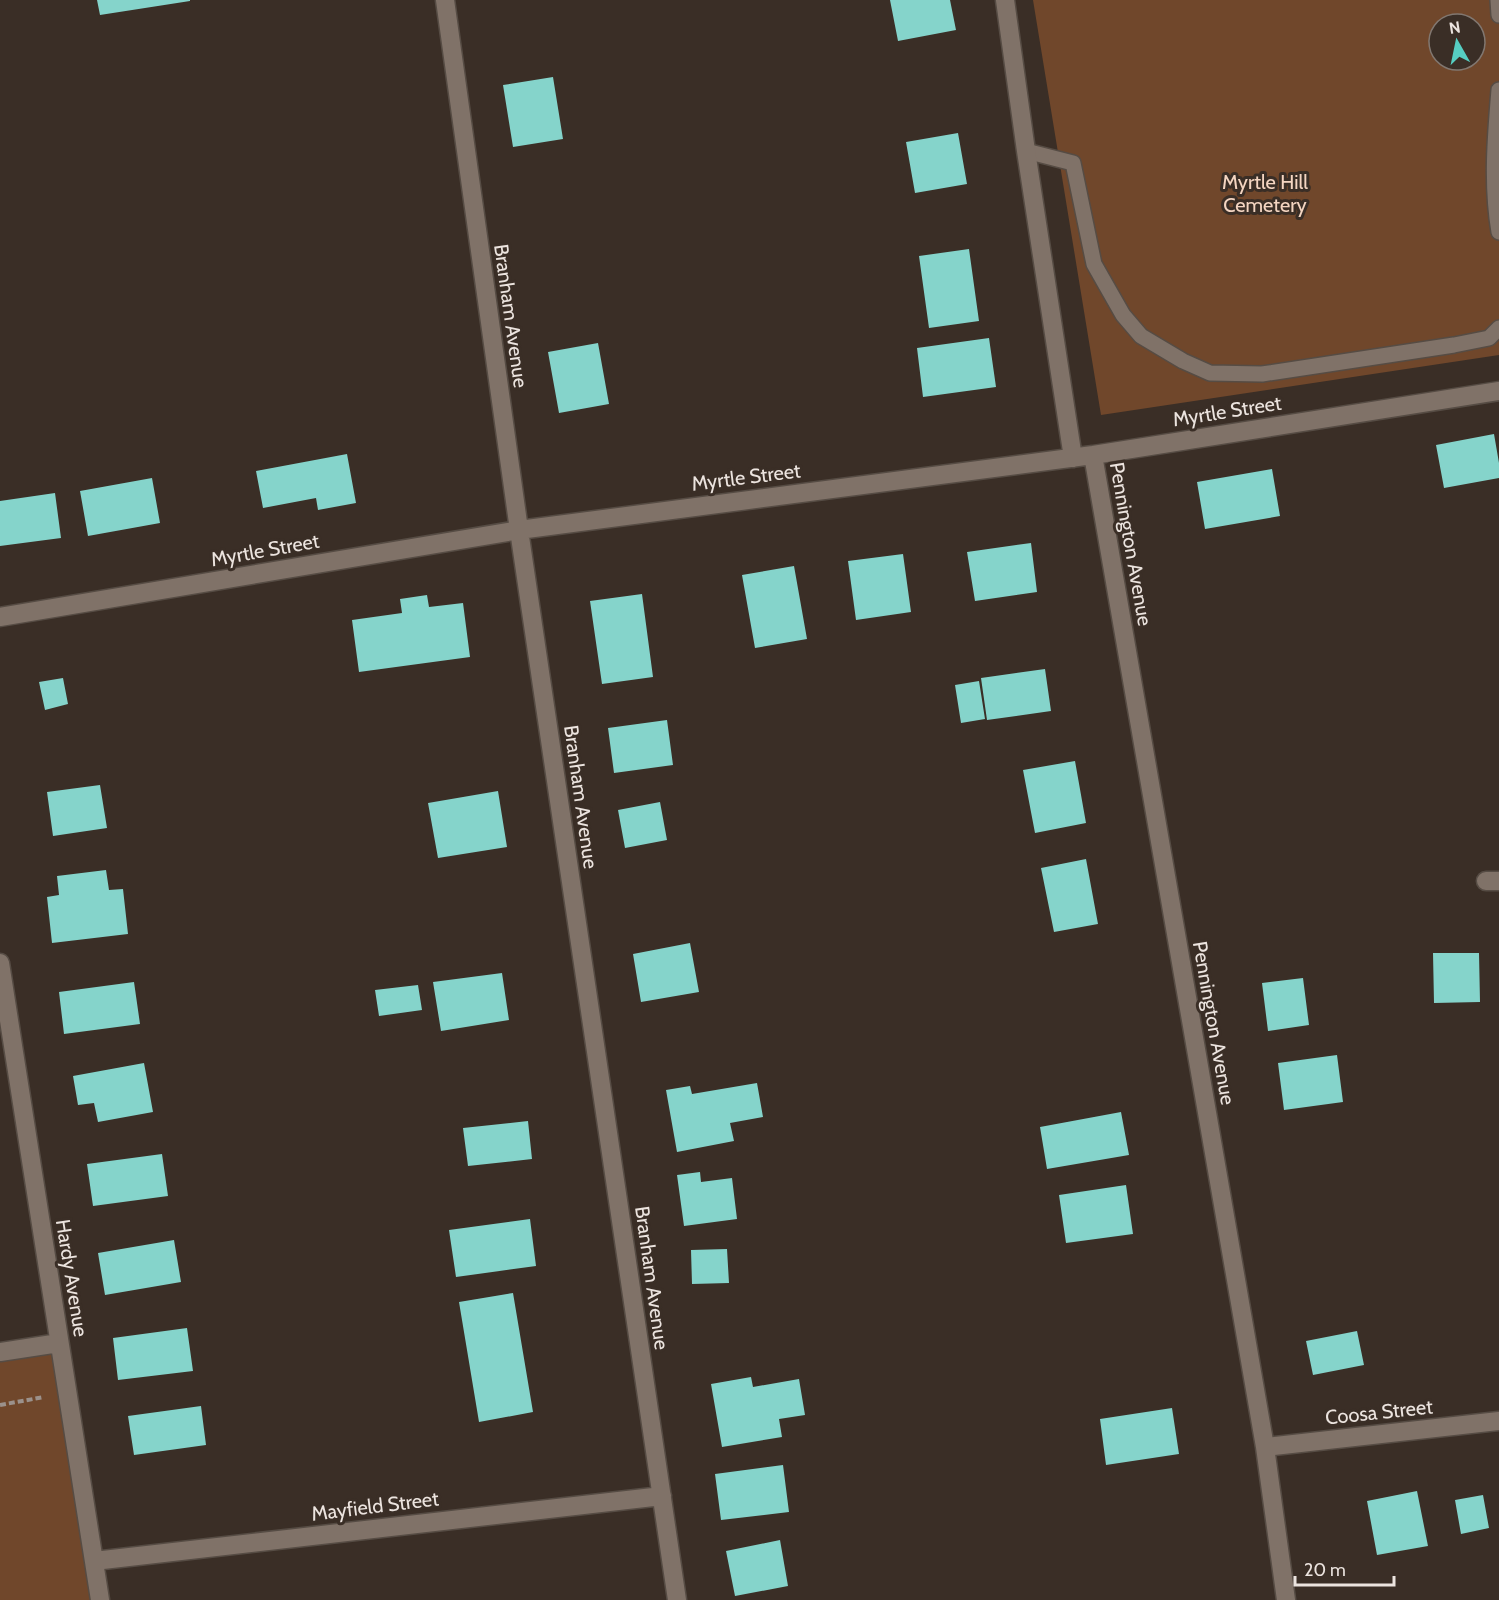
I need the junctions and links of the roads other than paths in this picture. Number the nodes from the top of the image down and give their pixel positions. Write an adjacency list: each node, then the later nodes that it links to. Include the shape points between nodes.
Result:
1 (445, 0): 12 (street, Branham Avenue)
2 (1005, 0): 6 (street)
3 (1498, 0): 4 (lane)
4 (1499, 15)
5 (1499, 90): 7 (lane, via 1494,148)
6 (1026, 151): 8 (lane, via 1073,163 1094,264 1123,315 1141,336 1209,373 1262,374 1454,345 1489,338); 11 (street)
7 (1499, 232)
8 (1499, 328)
9 (1499, 391): 10 (street, Myrtle Street)
10 (1093, 455): 11 (street, Myrtle Street); 18 (street, Pennington Avenue)
11 (1073, 458): 12 (street, Myrtle Street)
12 (519, 530): 13 (street, Myrtle Street); 19 (street, Branham Avenue)
13 (0, 617)
14 (0, 963): 15 (street, Hardy Avenue)
15 (59, 1343): 16 (street); 20 (street, Hardy Avenue)
16 (0, 1352)
17 (1499, 1421): 18 (street, Coosa Street)
18 (1265, 1448): 23 (street, Pennington Avenue)
19 (662, 1496): 20 (street, Mayfield Street); 22 (street, Branham Avenue)
20 (94, 1561): 21 (street, Hardy Avenue)
21 (100, 1600)
22 (677, 1600)
23 (1286, 1600)

